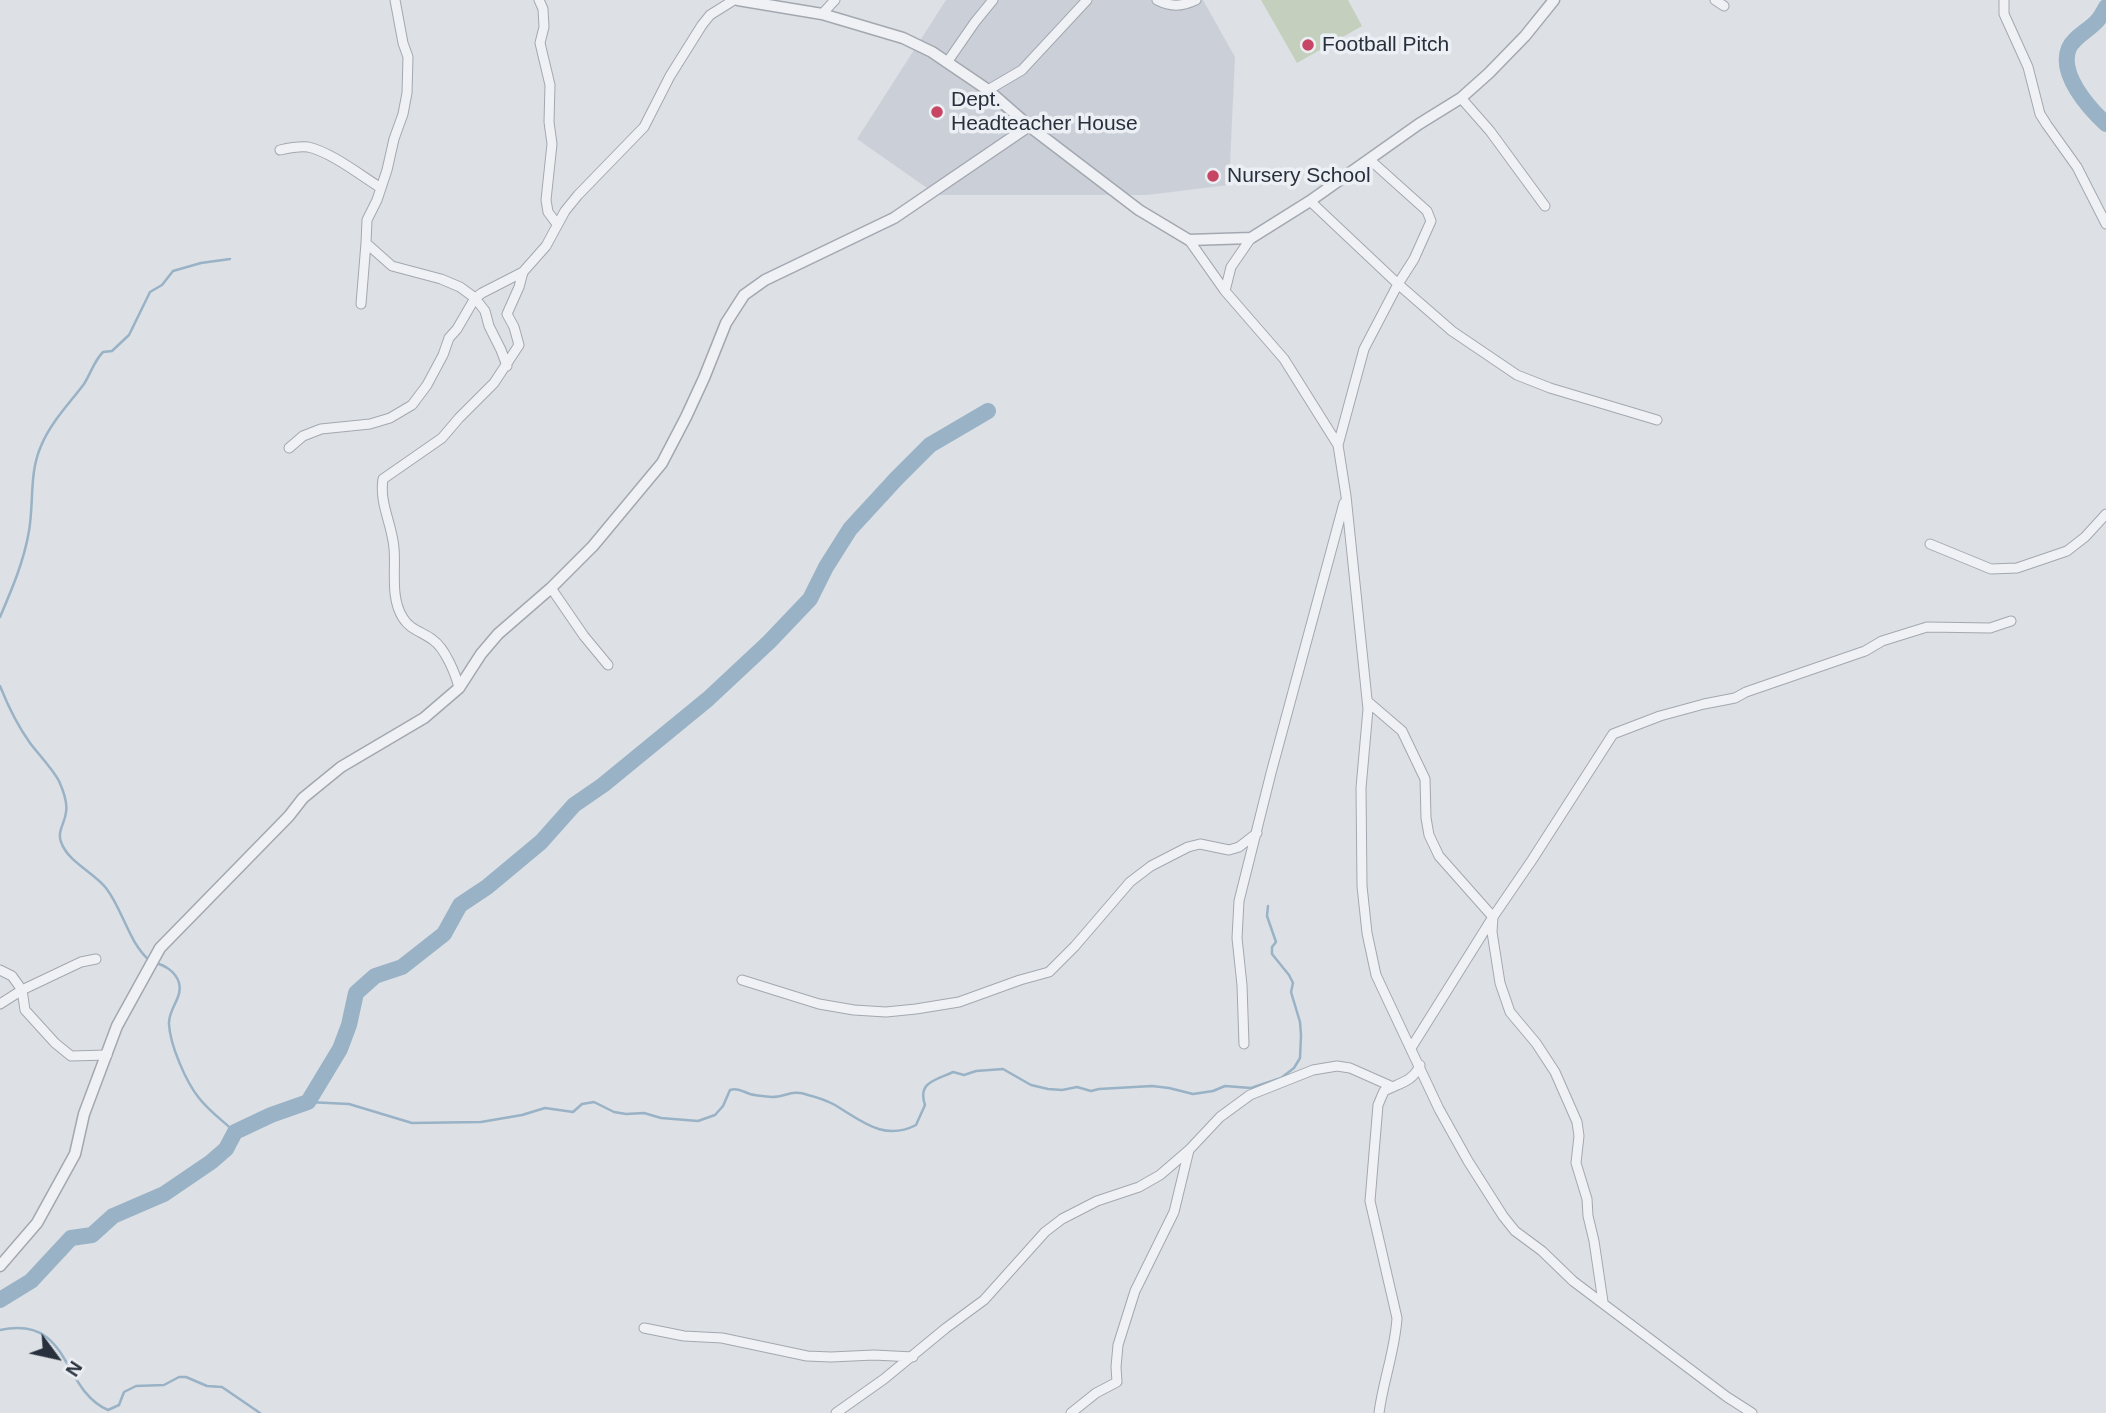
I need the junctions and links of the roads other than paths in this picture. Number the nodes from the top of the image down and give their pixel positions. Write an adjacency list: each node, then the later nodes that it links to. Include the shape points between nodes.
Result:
1 (395, 0): 20 (street, via 408,75 403,114)
2 (539, 0): 24 (street, via 544,27 540,43 550,85 552,145 546,200)
3 (736, 0): 13 (street); 24 (street, via 710,15 670,76 645,127 587,185)
4 (835, 0): 13 (street)
5 (993, 0): 14 (street)
6 (1087, 0): 15 (street, via 1022,70)
7 (1157, 0): 8 (street, via 1178,6)
8 (1196, 0)
9 (1554, 0): 16 (street, via 1525,36)
10 (1715, 0): 12 (street)
11 (2004, 0): 23 (street, via 2004,14 2028,66 2040,114 2077,167)
12 (1724, 6)
13 (822, 13): 14 (street, via 903,37)
14 (948, 61): 15 (street)
15 (988, 90): 17 (street)
16 (1461, 98): 19 (street); 22 (street)
17 (1029, 126): 26 (street, via 1139,210); 40 (street, via 894,218 765,280 744,295 726,323 662,463 593,546)
18 (280, 150): 20 (street, via 310,148)
19 (1369, 159): 21 (street); 29 (street, via 1431,216)
20 (381, 188): 27 (street, via 367,220)
21 (1310, 201): 25 (street); 29 (street)
22 (1545, 206)
23 (2106, 223)
24 (557, 224): 28 (street, via 546,246)
25 (1251, 238): 26 (street); 30 (street, via 1231,267)
26 (1189, 240): 30 (street)
27 (366, 243): 31 (street, via 392,266 441,279); 32 (street)
28 (523, 272): 31 (street); 33 (street, via 507,314 519,345)
29 (1398, 284): 34 (street, via 1452,331 1517,375); 35 (street, via 1364,349)
30 (1225, 291): 35 (street, via 1283,359)
31 (475, 298): 33 (street, via 485,311); 36 (street, via 412,405 370,424 321,429)
32 (361, 304)
33 (506, 366): 43 (street, via 442,438 383,479 398,609 412,628 437,643)
34 (1657, 421)
35 (1338, 445): 37 (street)
36 (289, 448)
37 (1346, 496): 44 (street); 45 (street)
38 (2106, 514): 39 (street, via 2067,551 2017,568 1992,569)
39 (1930, 544)
40 (551, 588): 42 (street); 43 (street, via 498,634)
41 (2011, 621): 46 (street, via 1990,628 1927,627 1735,698 1660,716 1613,734)
42 (608, 665)
43 (459, 688): 54 (street, via 424,718 341,767 303,798 160,948 117,1026)
44 (1367, 701): 46 (street, via 1402,731 1425,779 1429,835 1439,856); 53 (street, via 1361,788 1367,933 1376,975)
45 (1256, 833): 49 (street, via 1239,847 1188,847 1151,866 1049,972 960,1002 886,1012 854,1010); 52 (street, via 1240,901 1237,938)
46 (1493, 917): 53 (street); 59 (street, via 1500,984 1510,1012 1555,1072 1577,1122 1576,1163 1587,1199)
47 (96, 959): 50 (street)
48 (0, 970): 50 (street, via 12,976)
49 (742, 980)
50 (22, 990): 51 (street); 54 (street, via 25,1010 71,1056)
51 (0, 1004)
52 (1244, 1044)
53 (1411, 1048): 55 (street)
54 (107, 1055): 58 (street, via 84,1114 75,1154 37,1223)
55 (1420, 1065): 56 (street, via 1409,1080); 59 (street, via 1439,1109 1503,1216 1573,1281)
56 (1393, 1087): 57 (street, via 1350,1068 1313,1070 1250,1095 1220,1117); 64 (street, via 1384,1091 1378,1105 1370,1201 1397,1318)
57 (1189, 1150): 61 (street, via 1139,1187 1062,1219 984,1300); 63 (street, via 1174,1212 1135,1291 1118,1345 1117,1382)
58 (0, 1266)
59 (1603, 1302): 65 (street)
60 (644, 1328): 61 (street, via 807,1356)
61 (913, 1357): 62 (street)
62 (836, 1413)
63 (1071, 1413)
64 (1379, 1413)
65 (1752, 1413)

